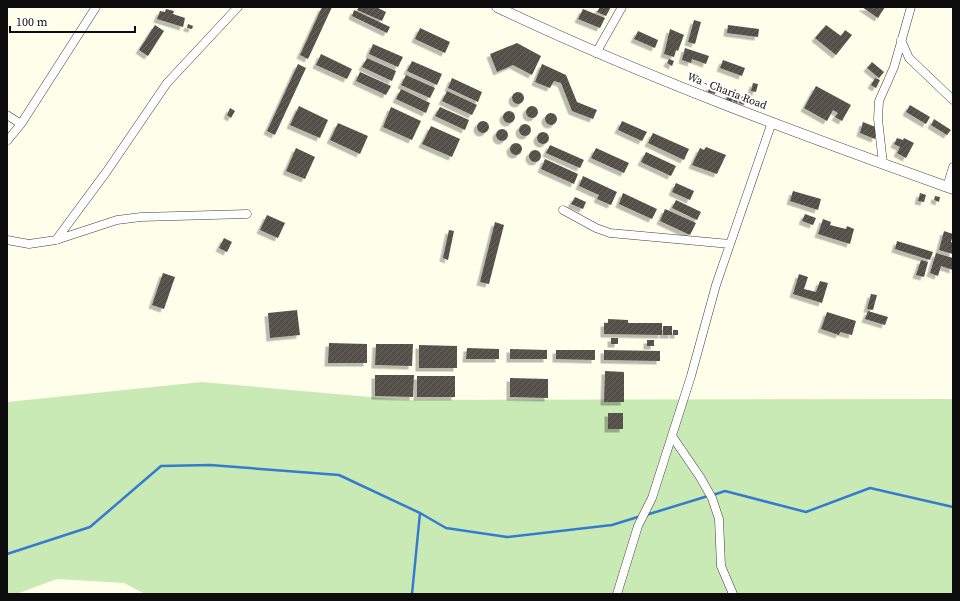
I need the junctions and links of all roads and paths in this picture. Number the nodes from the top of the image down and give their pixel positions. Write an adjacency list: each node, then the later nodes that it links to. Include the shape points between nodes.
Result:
1 (96, 7): 11 (street)
2 (238, 7): 19 (street, via 167,83)
3 (497, 7): 7 (street, Wa - Charia Road)
4 (622, 7): 7 (street)
5 (911, 7): 6 (street)
6 (902, 40): 8 (street, via 909,58); 13 (street, via 894,67 879,101 878,119)
7 (596, 53): 10 (street, Wa - Charia Road)
8 (953, 100)
9 (7, 115): 11 (street)
10 (772, 122): 13 (street, Wa - Charia Road); 20 (street)
11 (21, 124): 12 (street)
12 (7, 141)
13 (883, 164): 15 (street, Wa - Charia Road)
14 (953, 167): 15 (street)
15 (950, 188)
16 (563, 210): 20 (street, via 610,233)
17 (247, 214): 19 (street, via 117,220)
18 (7, 240): 19 (street, via 29,244)
19 (56, 240)
20 (730, 244): 21 (street)
21 (672, 436): 22 (street, via 652,498 631,546); 23 (street, via 712,498 719,519 721,566)
22 (617, 594)
23 (733, 594)

